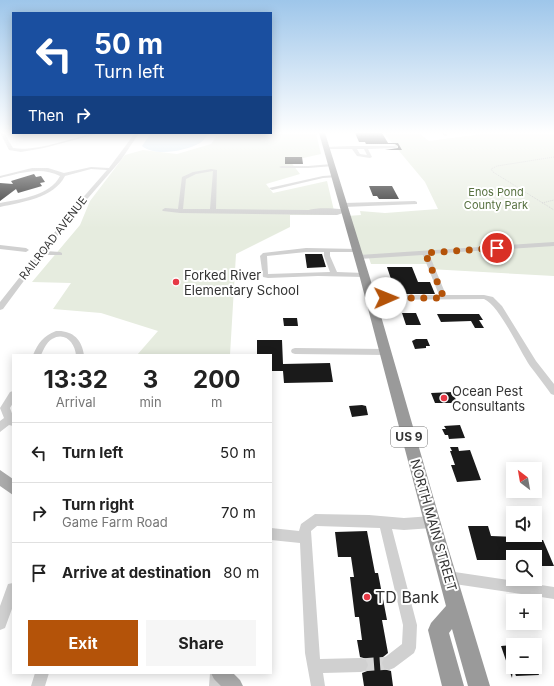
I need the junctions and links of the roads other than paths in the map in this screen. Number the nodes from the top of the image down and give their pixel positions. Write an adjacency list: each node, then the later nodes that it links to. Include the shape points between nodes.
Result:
1 (114, 165): 4 (street, RAILROAD AVENUE)
2 (332, 165): 3 (street); 6 (highway, NORTH MAIN STREET / US 9)
3 (281, 167)
4 (111, 169): 5 (street, via 91,168); 19 (street, RAILROAD AVENUE)
5 (63, 175): 7 (street, via 47,168); 10 (street, via 58,185 44,192)
6 (336, 176): 8 (street); 11 (highway, NORTH MAIN STREET / US 9)
7 (0, 177)
8 (272, 188)
9 (415, 203): 11 (street)
10 (0, 205)
11 (343, 209): 14 (street, via 310,212); 20 (highway, NORTH MAIN STREET / US 9)
12 (165, 210): 13 (street)
13 (180, 211): 14 (street); 14 (street, via 184,178 215,170)
14 (214, 211)
15 (554, 244): 21 (street)
16 (0, 247): 17 (street)
17 (26, 250)
18 (327, 250): 20 (street); 23 (street); 23 (street, via 265,254 265,274)
19 (40, 253): 22 (street); 27 (street, RAILROAD AVENUE)
20 (358, 253): 21 (street); 24 (highway, NORTH MAIN STREET / US 9)
21 (425, 253): 26 (street)
22 (60, 254)
23 (334, 274): 24 (street)
24 (364, 275): 25 (highway, NORTH MAIN STREET / US 9)
25 (371, 298): 26 (street); 29 (highway, NORTH MAIN STREET / US 9)
26 (444, 298): 32 (street, via 490,299 499,308 533,363)
27 (0, 307)
28 (295, 351): 29 (street)
29 (386, 352): 38 (highway, NORTH MAIN STREET / US 9)
30 (38, 354): 31 (street, via 45,341 60,335 68,335 78,342)
31 (80, 354)
32 (554, 391)
33 (12, 397): 34 (street, via 5,408)
34 (11, 420): 35 (street)
35 (0, 427)
36 (0, 477): 37 (main road)
37 (12, 487)
38 (432, 522): 39 (street); 42 (highway, NORTH MAIN STREET / US 9)
39 (386, 523): 41 (street, via 315,520 305,528); 47 (street, via 410,624 409,648)
40 (272, 534): 41 (street)
41 (306, 538): 49 (street)
42 (448, 577): 44 (street); 45 (highway, NORTH MAIN STREET / US 9)
43 (12, 592): 46 (street)
44 (554, 593)
45 (457, 609): 57 (highway, via 438,630); 58 (highway, NORTH MAIN STREET / US 9)
46 (0, 623)
47 (389, 663)
48 (361, 665): 49 (street)
49 (315, 666): 56 (street)
50 (42, 674): 53 (street)
51 (217, 674): 54 (street)
52 (221, 674): 55 (main road)
53 (38, 686)
54 (216, 686)
55 (234, 686)
56 (318, 686)
57 (453, 686)
58 (479, 686)

